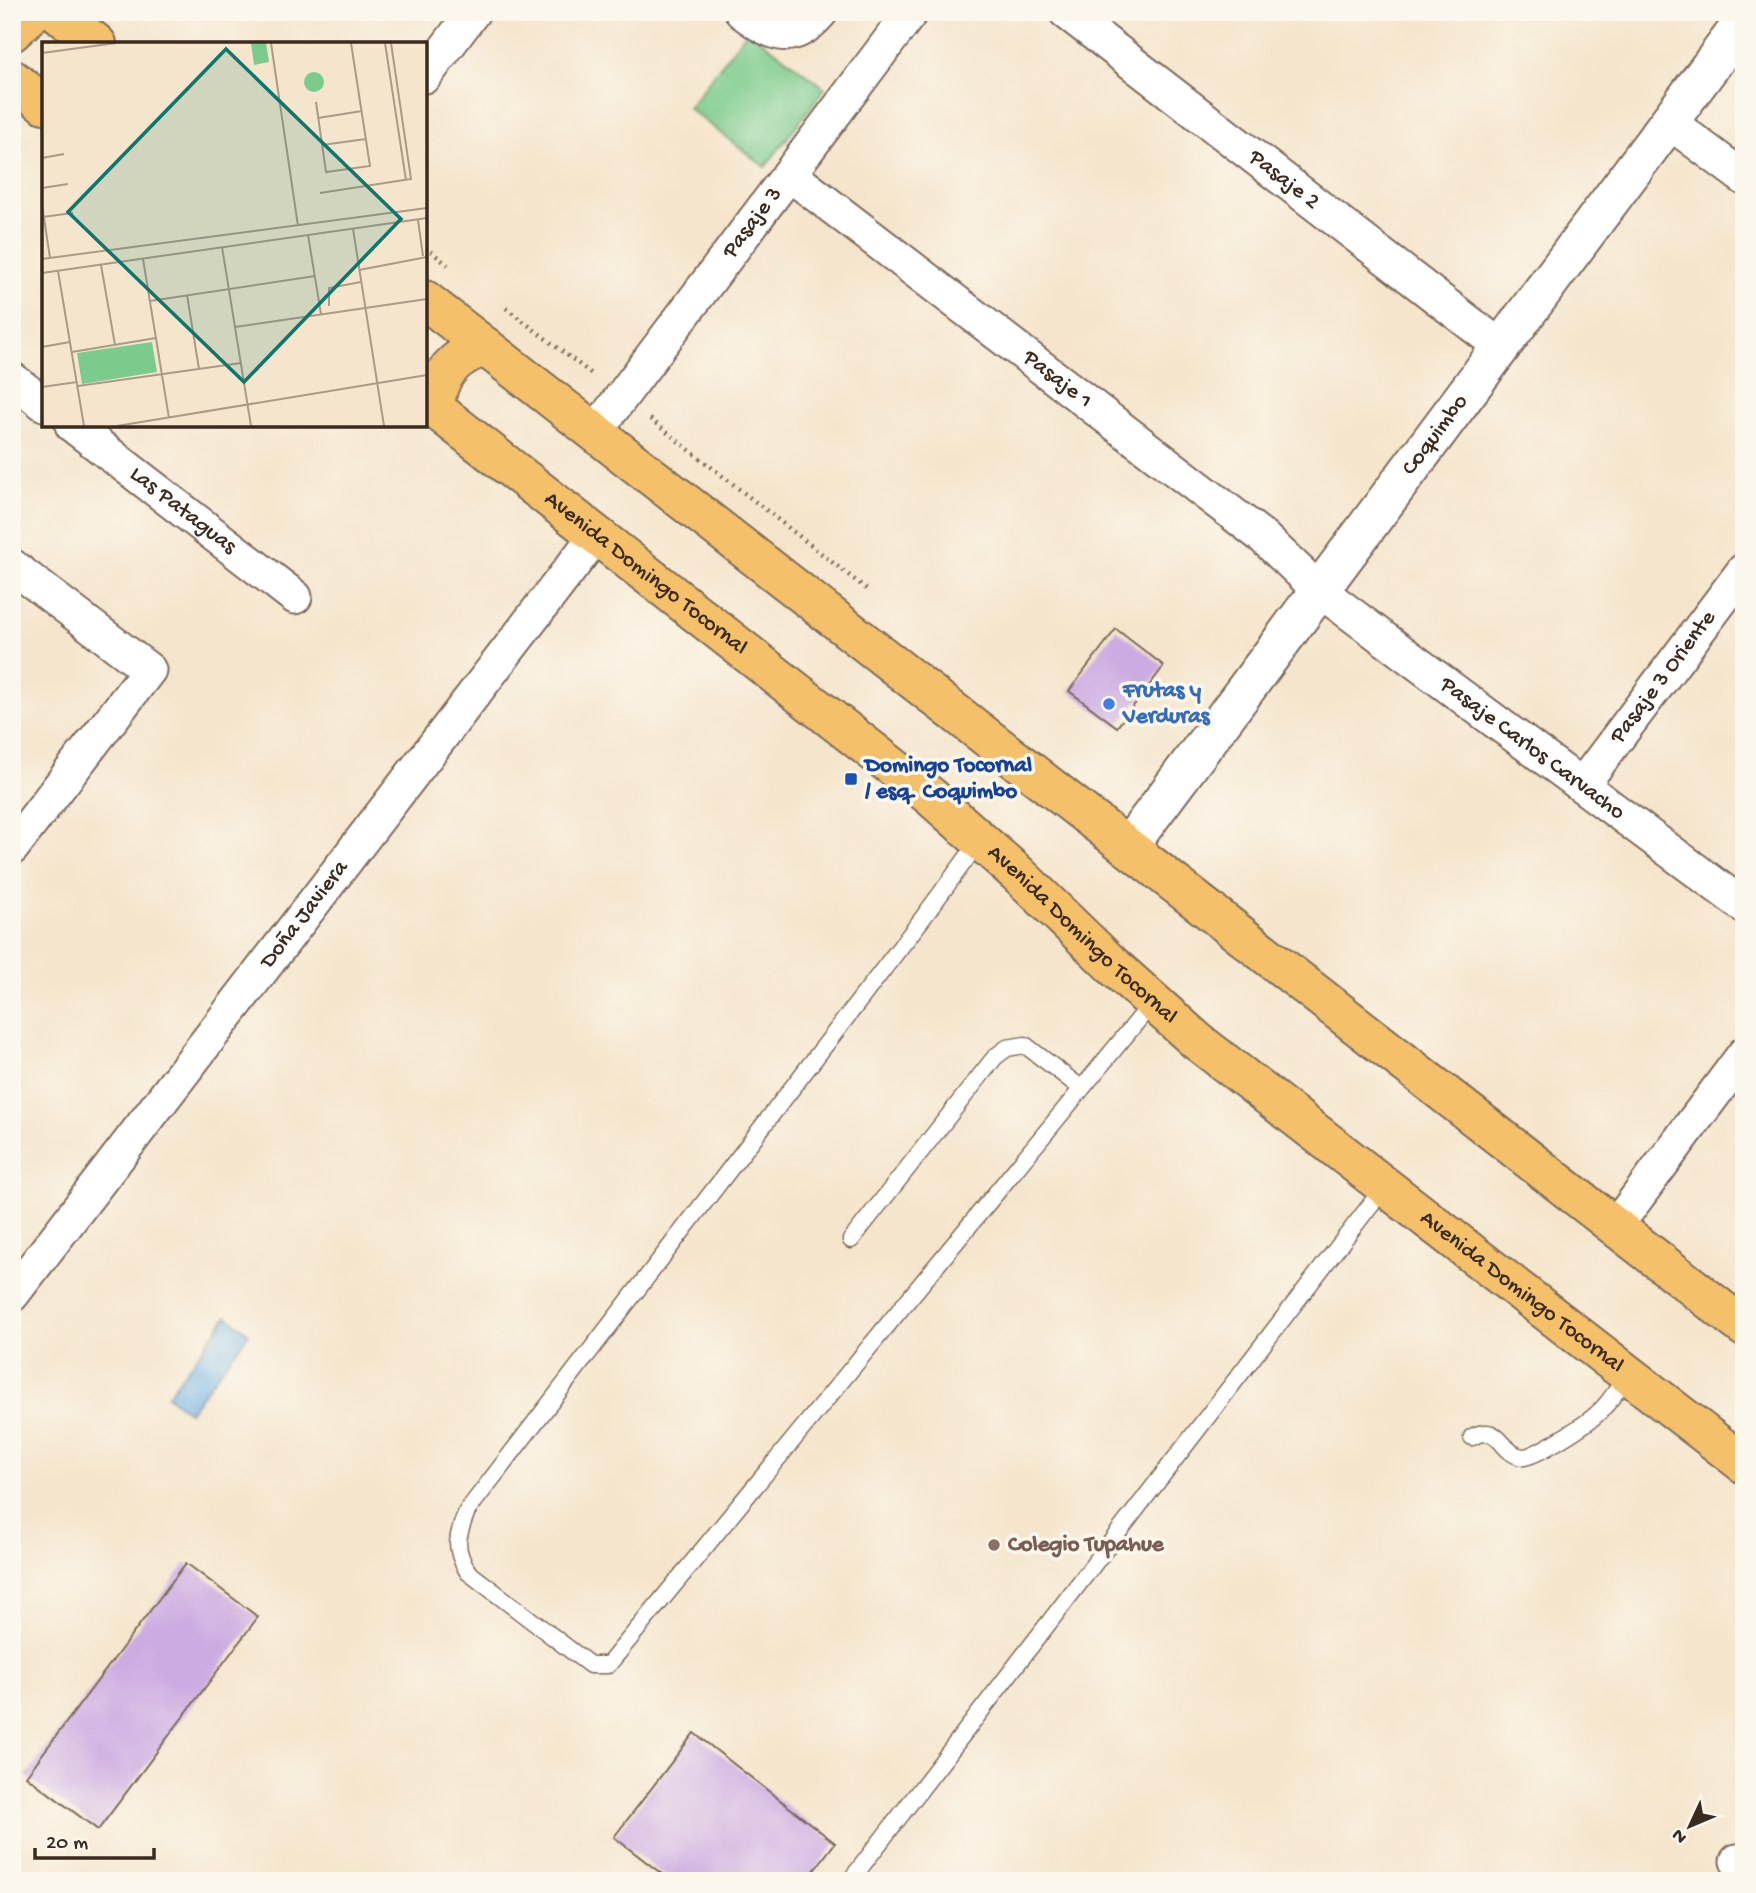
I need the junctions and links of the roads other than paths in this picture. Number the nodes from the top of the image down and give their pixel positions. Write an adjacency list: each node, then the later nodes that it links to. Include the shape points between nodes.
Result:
1 (33, 12): 9 (main road)
2 (57, 12): 10 (main road)
3 (473, 12): 11 (street)
4 (742, 12): 5 (street, via 774,33 788,34 799,32)
5 (821, 12)
6 (911, 12): 15 (street, Pasaje 3)
7 (1066, 12): 19 (street, Pasaje 2)
8 (1744, 21): 14 (street, Coquimbo)
9 (12, 33)
10 (94, 42)
11 (427, 73)
12 (12, 79): 13 (main road)
13 (42, 102)
14 (1669, 122): 16 (street); 19 (street, Coquimbo)
15 (789, 174): 24 (street, Pasaje 3); 28 (street, Pasaje 1, via 1263,537)
16 (1744, 178)
17 (427, 301): 18 (main road)
18 (486, 347): 22 (main road, via 465,354 448,368); 24 (main road)
19 (1501, 347): 28 (street, Coquimbo)
20 (12, 379): 21 (street)
21 (42, 402)
22 (430, 405): 25 (main road, Avenida Domingo Tocornal)
23 (75, 427): 29 (street, Las Pataguas)
24 (595, 432): 33 (main road)
25 (597, 534): 31 (main road, Avenida Domingo Tocornal); 41 (street, Doña Javiera)
26 (12, 566): 32 (street, via 149,670)
27 (1744, 570): 30 (street, Pasaje 3 Oriente)
28 (1320, 591): 30 (street, Pasaje Carlos Carvacho); 33 (street, Coquimbo)
29 (295, 597)
30 (1582, 785): 34 (street, Pasaje Carlos Carvacho)
31 (980, 840): 35 (main road, Avenida Domingo Tocornal); 37 (lane, via 467,1511 457,1554 468,1572 590,1665 608,1665)
32 (14, 841)
33 (1128, 847): 39 (main road)
34 (1744, 906)
35 (1153, 1002): 37 (lane); 38 (main road, Avenida Domingo Tocornal)
36 (1744, 1054): 39 (street)
37 (1081, 1088): 40 (lane, via 1025,1045 1007,1048 995,1057)
38 (1385, 1186): 43 (main road, Avenida Domingo Tocornal); 46 (lane)
39 (1615, 1227): 42 (main road)
40 (851, 1240)
41 (12, 1294)
42 (1744, 1327)
43 (1628, 1374): 44 (lane, via 1599,1413 1539,1453 1516,1455 1491,1433); 45 (main road, Avenida Domingo Tocornal)
44 (1472, 1437)
45 (1744, 1464)
46 (850, 1881)

